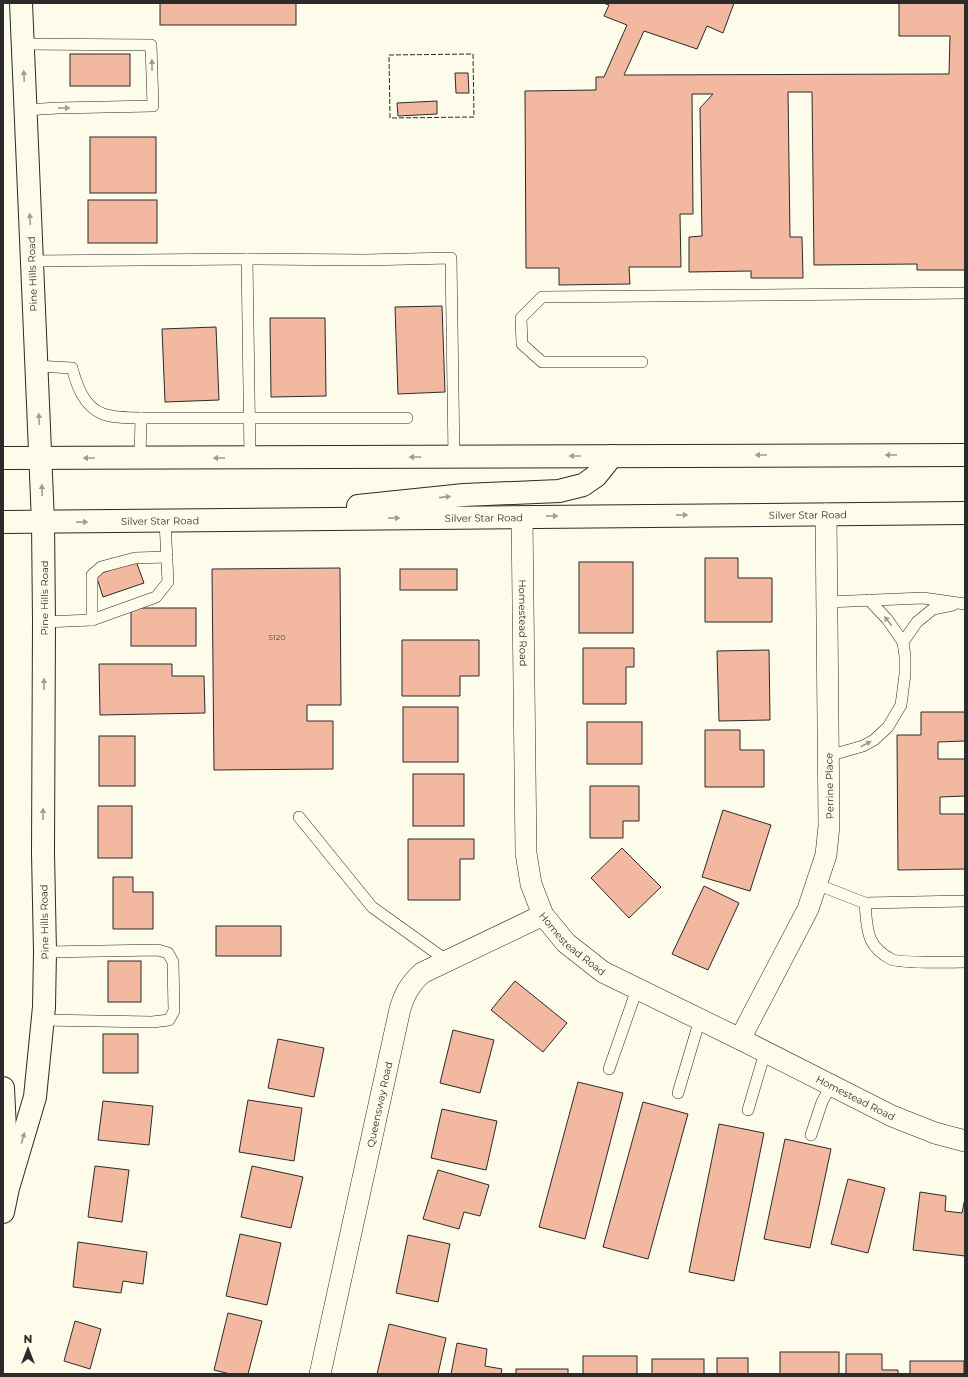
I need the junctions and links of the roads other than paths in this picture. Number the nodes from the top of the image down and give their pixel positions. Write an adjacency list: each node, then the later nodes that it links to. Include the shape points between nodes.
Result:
1 (21, 3): 2 (main road, Pine Hills Road)
2 (22, 44): 3 (main road, Pine Hills Road, one-way to 2); 3 (lane, one-way to 2, via 153,106 151,45)
3 (25, 110): 5 (main road, Pine Hills Road, one-way to 3)
4 (247, 259): 5 (lane); 10 (lane); 14 (lane, via 451,258)
5 (32, 261): 8 (main road, Pine Hills Road)
6 (965, 293): 7 (lane, via 542,297 521,318 522,344 542,362)
7 (642, 362)
8 (36, 366): 9 (lane, via 72,368 77,388 89,405 102,414); 16 (main road, Pine Hills Road, one-way to 8)
9 (141, 418): 10 (lane); 17 (lane)
10 (250, 418): 11 (lane); 18 (lane)
11 (407, 418)
12 (965, 455): 13 (main road, one-way to 13)
13 (612, 456): 14 (main road, one-way to 14); 22 (main road, one-way to 13, via 464,494 559,491 583,486 596,476)
14 (454, 457): 18 (main road, one-way to 18)
15 (3, 458): 16 (main road)
16 (40, 458): 17 (main road, one-way to 16); 25 (main road, Pine Hills Road, one-way to 16)
17 (140, 458): 18 (main road, one-way to 17)
18 (250, 458)
19 (965, 513): 20 (main road, Silver Star Road)
20 (826, 514): 21 (main road, Silver Star Road, one-way to 20); 28 (street, Perrine Place)
21 (522, 517): 22 (main road, Silver Star Road, one-way to 21); 38 (street, Homestead Road, via 526,852 531,884)
22 (226, 520): 23 (main road, Silver Star Road)
23 (166, 521): 25 (main road, Silver Star Road, one-way to 23); 26 (lane)
24 (3, 522): 25 (main road, Silver Star Road)
25 (43, 522): 31 (main road, Pine Hills Road)
26 (166, 557): 30 (lane, via 168,582 156,597); 30 (lane, via 134,558 102,567 92,575)
27 (869, 600): 28 (lane); 29 (lane, via 923,598); 32 (lane, one-way to 27, via 887,619)
28 (827, 602): 33 (street, Perrine Place)
29 (963, 604): 32 (lane, via 933,609 917,622)
30 (92, 620): 31 (lane)
31 (44, 622): 39 (main road, Pine Hills Road, one-way to 31)
32 (903, 642): 33 (lane, one-way to 32, via 863,746 888,727 901,706 904,690)
33 (828, 756): 35 (street, Perrine Place, via 829,826 826,855)
34 (299, 817): 40 (lane, via 372,906)
35 (816, 884): 37 (lane); 45 (street, Perrine Place, via 808,908)
36 (965, 900): 37 (lane)
37 (865, 903): 41 (lane, via 871,939 879,951 892,960)
38 (543, 915): 40 (street, Queensway Road); 42 (street, Homestead Road, via 566,943 583,958 603,972)
39 (45, 952): 44 (main road, Pine Hills Road); 44 (lane, via 158,950 168,953 174,962 174,1011 169,1020 152,1022)
40 (446, 960): 56 (street, Queensway Road, via 422,973 413,982 405,994 400,1009)
41 (965, 962)
42 (637, 989): 43 (street, Homestead Road); 47 (lane)
43 (700, 1019): 45 (street, Homestead Road); 50 (lane)
44 (43, 1020): 54 (main road, Pine Hills Road, one-way to 44, via 35,1097)
45 (740, 1039): 46 (street, Homestead Road)
46 (765, 1052): 48 (street, Homestead Road); 51 (lane)
47 (608, 1069)
48 (831, 1085): 52 (lane, via 822,1102); 53 (street, Homestead Road, via 892,1116 935,1133)
49 (3, 1088): 54 (main road, Pine Hills Road)
50 (678, 1093)
51 (748, 1110)
52 (811, 1135)
53 (965, 1141)
54 (8, 1188): 55 (main road, Pine Hills Road)
55 (3, 1212)
56 (320, 1374)

